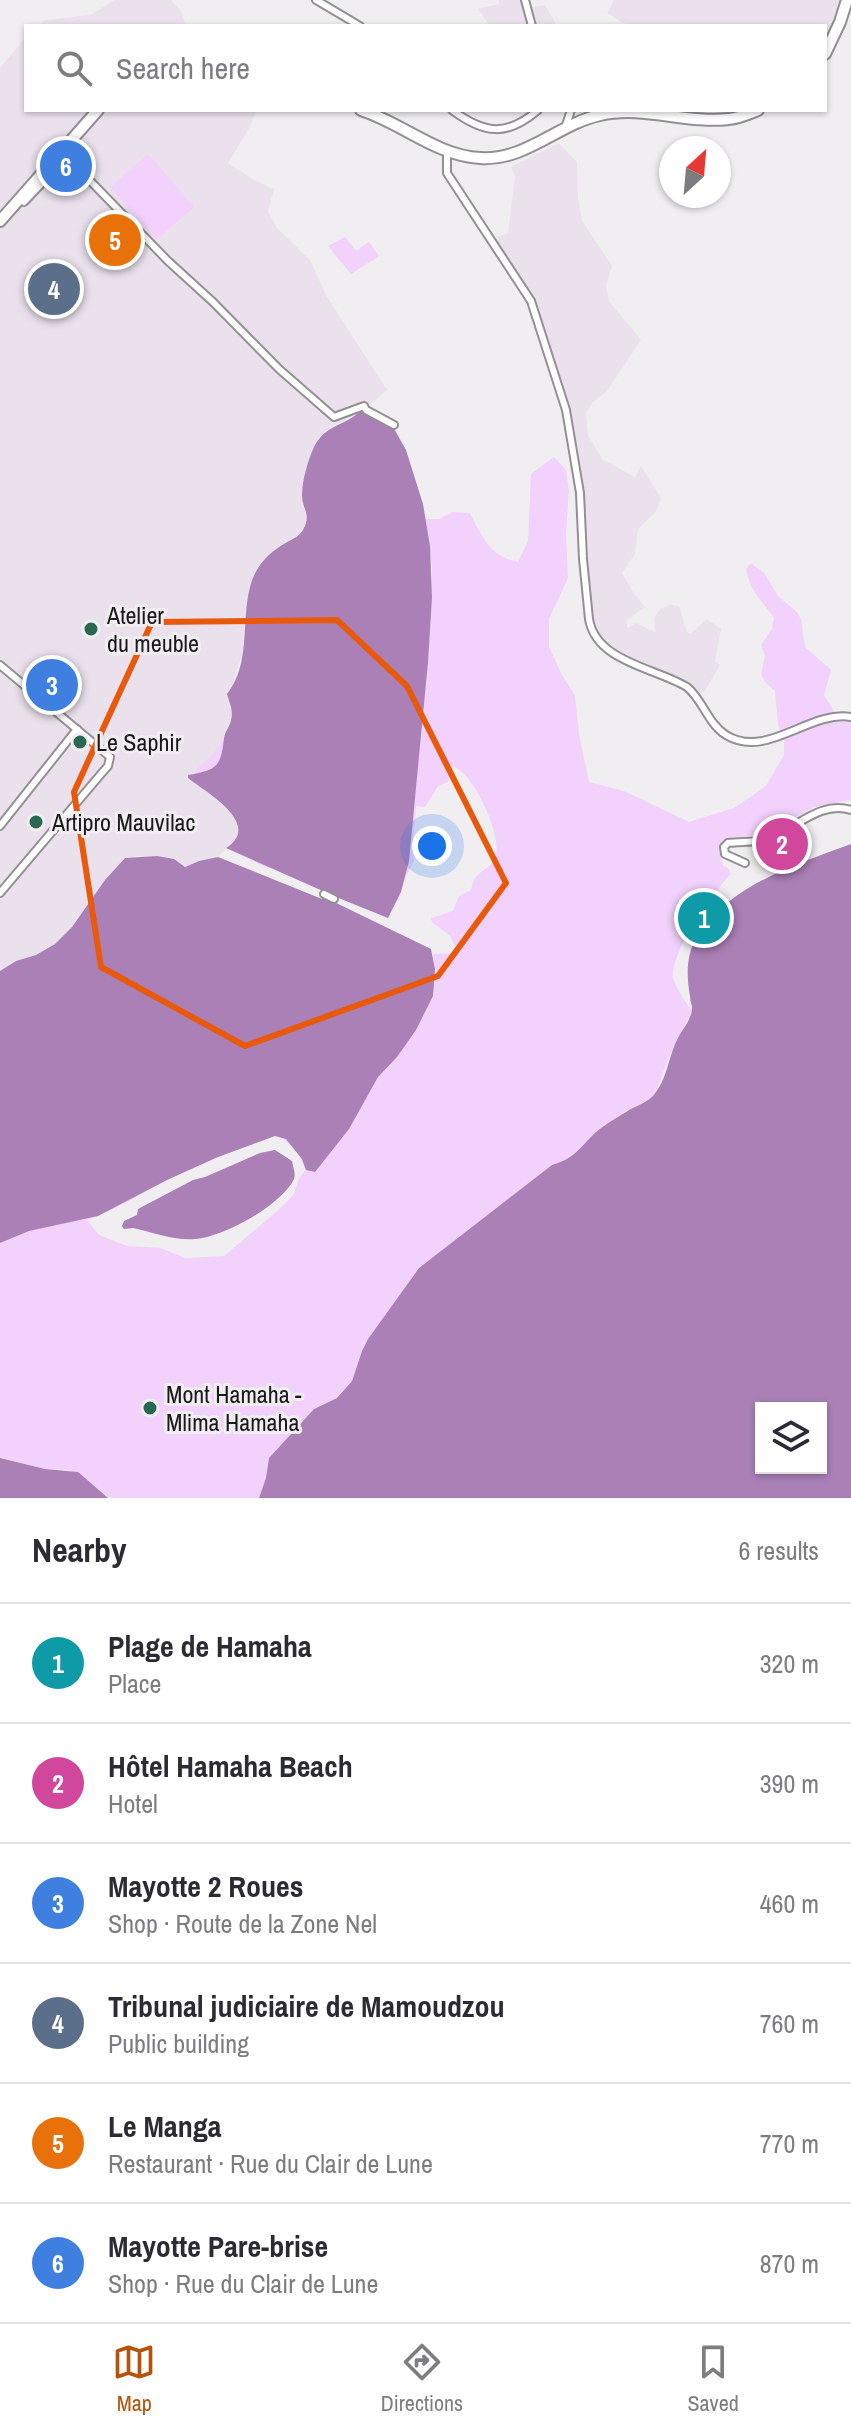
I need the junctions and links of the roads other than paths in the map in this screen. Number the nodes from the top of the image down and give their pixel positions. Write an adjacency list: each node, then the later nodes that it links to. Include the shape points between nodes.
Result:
1 (316, 0): 4 (street)
2 (525, 0): 5 (street)
3 (847, 0): 6 (main road)
4 (357, 24)
5 (531, 24)
6 (827, 50)
7 (89, 112): 16 (main road)
8 (96, 112): 16 (main road)
9 (366, 112): 15 (main road)
10 (455, 112): 11 (street, via 470,123 498,130)
11 (536, 112)
12 (570, 112): 14 (street)
13 (754, 112): 14 (main road, via 683,117 604,114)
14 (565, 128): 15 (main road, via 503,157 483,159)
15 (447, 151): 22 (street, via 447,173 531,301 566,410 580,493 589,619 597,639 622,658 687,687 722,733 734,739 769,739 820,719)
16 (40, 175): 17 (main road); 20 (street, via 72,160 168,261 334,417 364,406)
17 (18, 197): 18 (main road); 19 (main road)
18 (0, 214)
19 (0, 221)
20 (394, 425)
21 (0, 665): 23 (street)
22 (851, 717)
23 (77, 729): 25 (street); 27 (street, via 110,757 108,766)
24 (851, 810): 26 (street, via 827,809 763,840 728,843 727,857)
25 (0, 826)
26 (745, 863)
27 (0, 893)
28 (324, 894): 29 (street)
29 (334, 899)

